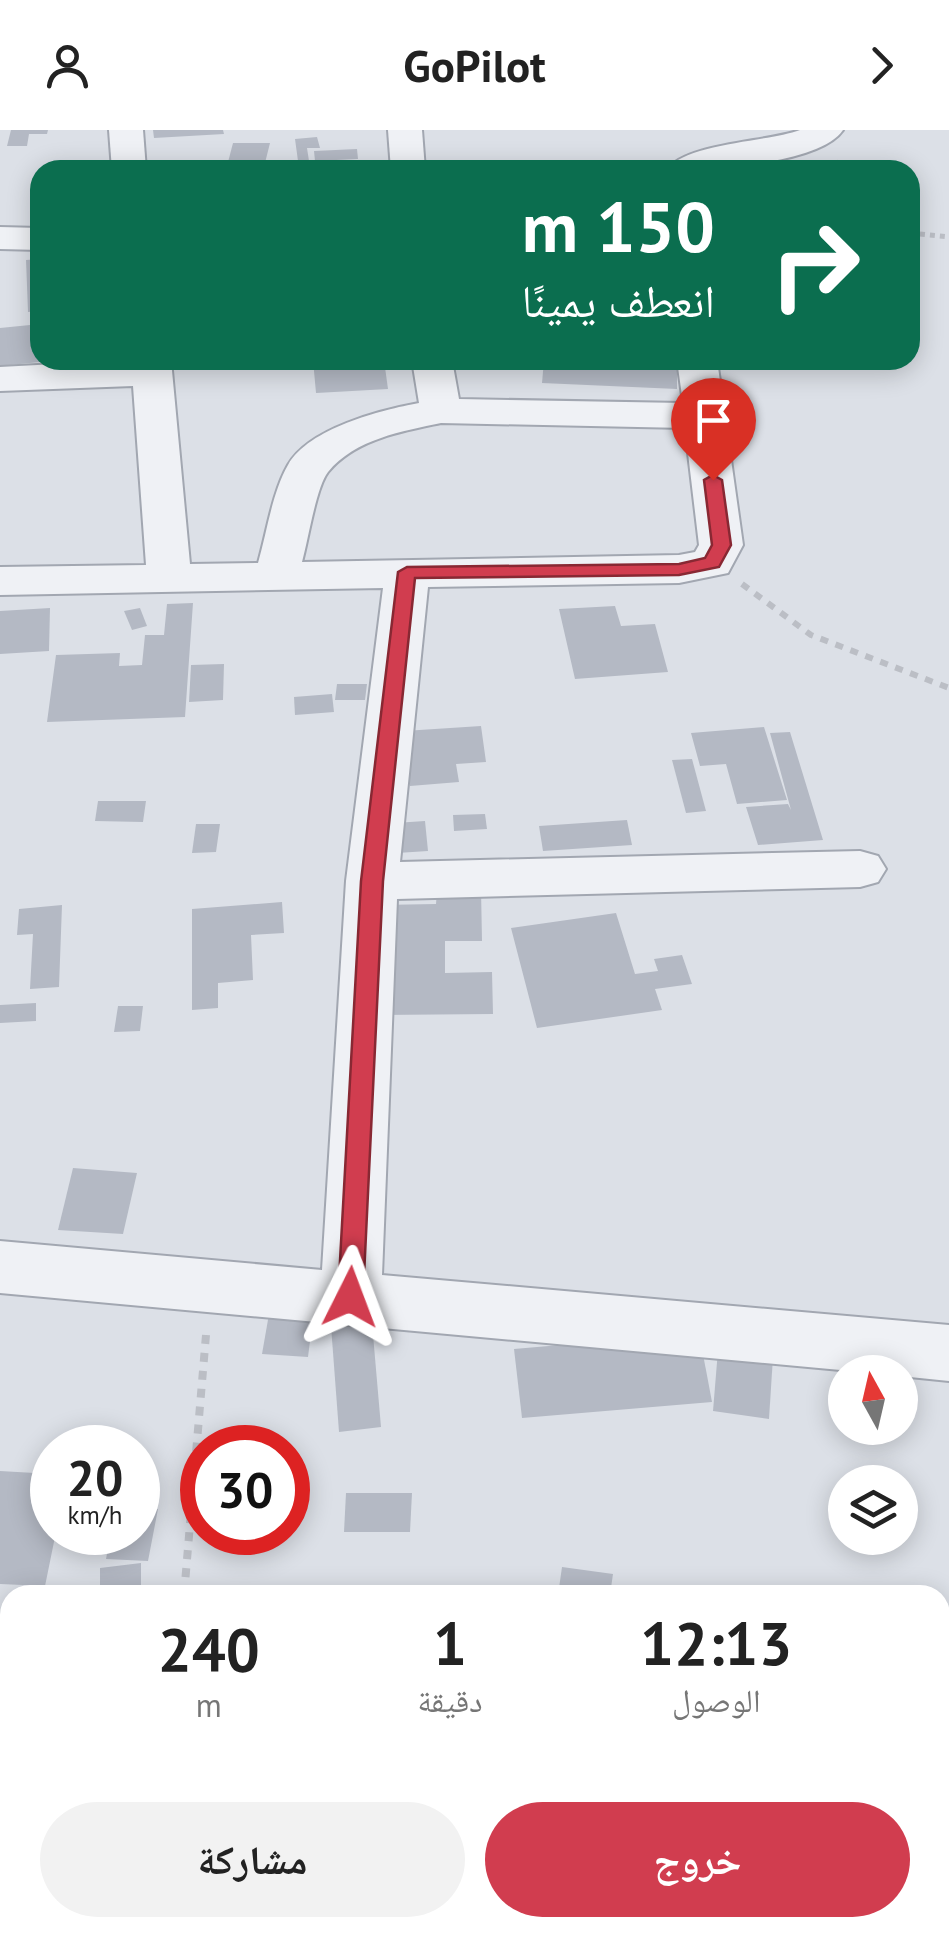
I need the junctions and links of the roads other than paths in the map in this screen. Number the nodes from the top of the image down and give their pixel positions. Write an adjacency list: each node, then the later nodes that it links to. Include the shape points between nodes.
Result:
1 (126, 130): 4 (street)
2 (405, 130): 5 (street)
3 (826, 130): 6 (street, via 805,143)
4 (128, 160)
5 (407, 160)
6 (706, 160)
7 (0, 238): 8 (street)
8 (30, 239)
9 (105, 370): 13 (street)
10 (152, 370): 18 (street)
11 (434, 370): 14 (street)
12 (699, 370): 15 (street)
13 (0, 379)
14 (441, 411): 15 (street); 17 (street, via 345,439 307,468)
15 (704, 416): 16 (street, via 722,545 712,563 679,569)
16 (407, 572): 17 (street); 21 (street)
17 (276, 575): 18 (street)
18 (169, 578): 19 (street)
19 (0, 581)
20 (860, 869): 21 (street)
21 (372, 881): 23 (street)
22 (0, 1266): 23 (street)
23 (350, 1297): 24 (street)
24 (949, 1353)

